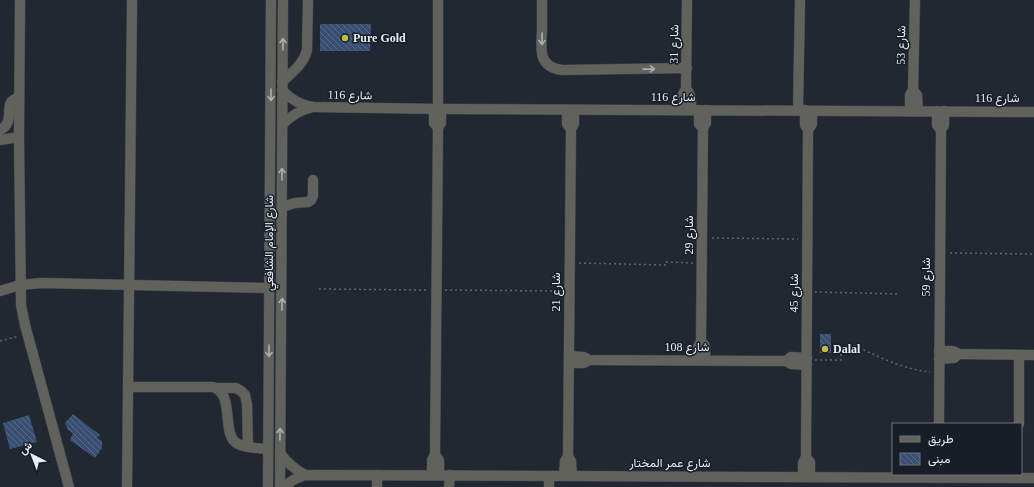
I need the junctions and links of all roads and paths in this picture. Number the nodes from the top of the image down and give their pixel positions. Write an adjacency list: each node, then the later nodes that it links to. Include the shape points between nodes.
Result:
1 (20, 0): 13 (street)
2 (132, 0): 35 (street)
3 (272, 0): 36 (street, شارع الإمام الشافعي, one-way to 36)
4 (283, 0): 12 (street, شارع الإمام الشافعي, one-way to 4)
5 (308, 0): 12 (street, via 306,55)
6 (438, 0): 15 (street)
7 (542, 0): 11 (street, one-way to 11, via 541,53 545,62 552,68)
8 (687, 0): 11 (street, شارع 31)
9 (800, 0): 18 (street, شارع 45)
10 (915, 0): 19 (street, شارع 53, via 914,90 917,95)
11 (687, 68): 17 (street, شارع 31, via 686,89 683,94)
12 (282, 86): 14 (street, شارع 116, via 294,101); 22 (street, شارع الإمام الشافعي)
13 (19, 98): 23 (street, via 10,104 8,123); 24 (street)
14 (313, 107): 15 (street, شارع 116); 22 (street, شارع 116, via 300,111)
15 (438, 109): 16 (street, شارع 116); 58 (street, via 434,123 438,128 435,455 439,460)
16 (571, 110): 17 (street, شارع 116); 32 (street, شارع 21, via 567,124 570,129)
17 (695, 110): 18 (street, شارع 116); 28 (street, شارع 29, via 699,124 703,128)
18 (805, 110): 19 (street, شارع 116); 29 (street, شارع 45, via 805,125 808,130)
19 (914, 111): 20 (street, شارع 116)
20 (941, 111): 21 (street, شارع 116); 30 (street, شارع 59, via 944,125 940,130)
21 (1034, 112)
22 (282, 125): 27 (street, شارع الإمام الشافعي, one-way to 22)
23 (0, 130)
24 (19, 137): 25 (street); 34 (street)
25 (0, 140)
26 (313, 180): 27 (street, via 311,200)
27 (282, 207): 55 (street, شارع الإمام الشافعي, one-way to 27)
28 (702, 238): 29 (path); 33 (street, شارع 29)
29 (808, 239): 38 (street, شارع 45)
30 (940, 253): 31 (path); 42 (street, شارع 59)
31 (1034, 254)
32 (569, 263): 33 (path); 45 (street, شارع 21)
33 (702, 263): 46 (street, شارع 29, via 701,341 698,347)
34 (20, 285): 35 (street); 37 (street); 40 (street, via 22,316)
35 (129, 285): 36 (street); 49 (street)
36 (269, 288): 54 (street, شارع الإمام الشافعي, one-way to 54)
37 (0, 291)
38 (808, 292): 39 (path); 47 (street, شارع 45)
39 (899, 294)
40 (27, 334): 41 (path); 67 (street)
41 (0, 342)
42 (939, 355): 43 (street, via 953,351 959,354); 48 (street, شارع 59)
43 (1019, 355): 44 (street); 52 (street)
44 (1034, 355)
45 (569, 359): 46 (street, شارع 108, via 584,356 589,360); 60 (street, شارع 21, via 568,456 572,461)
46 (701, 360): 47 (street, شارع 108, via 786,361 791,357)
47 (807, 361): 48 (path, via 841,360 841,354 850,344 902,366); 63 (street, شارع 45, via 806,458 810,462)
48 (939, 372): 51 (street, شارع 59)
49 (128, 387): 50 (street); 68 (street)
50 (218, 388): 53 (street, via 225,398 230,434 236,443); 53 (street, via 236,388 245,395)
51 (938, 423)
52 (1019, 423)
53 (248, 446): 54 (street)
54 (268, 449): 69 (street, شارع الإمام الشافعي)
55 (280, 453): 56 (street, via 294,468); 70 (street, شارع الإمام الشافعي)
56 (305, 475): 57 (street, شارع عمر المختار); 71 (street, شارع عمر المختار)
57 (377, 475): 58 (street, شارع عمر المختار); 72 (street)
58 (440, 475): 59 (street, شارع عمر المختار); 73 (street)
59 (549, 476): 60 (street, شارع عمر المختار); 74 (street)
60 (568, 476): 61 (street, شارع عمر المختار)
61 (643, 476): 63 (street, شارع عمر المختار); 75 (street)
62 (1019, 476): 64 (street, شارع عمر المختار); 65 (street, شارع عمر المختار)
63 (807, 477): 66 (street, شارع عمر المختار)
64 (1034, 478)
65 (935, 479): 66 (street, شارع عمر المختار)
66 (830, 482)
67 (69, 487)
68 (127, 487)
69 (268, 487)
70 (280, 487)
71 (284, 487)
72 (377, 487)
73 (450, 487)
74 (549, 487)
75 (643, 487)

